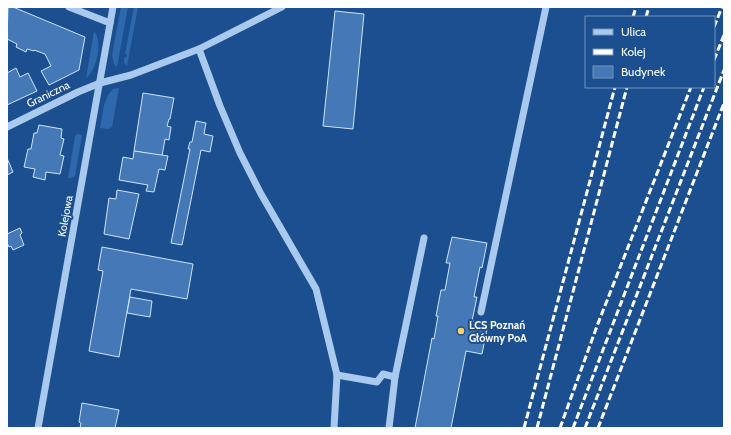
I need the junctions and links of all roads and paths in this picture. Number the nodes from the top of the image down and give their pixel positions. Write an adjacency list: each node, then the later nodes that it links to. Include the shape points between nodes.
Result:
1 (69, 7): 5 (street)
2 (113, 7): 5 (street, Kolejowa)
3 (282, 7): 6 (street, Graniczna)
4 (546, 7): 10 (street)
5 (110, 23): 7 (street, Kolejowa)
6 (199, 49): 7 (street, Graniczna, via 131,75); 11 (street, via 240,153 316,289)
7 (100, 83): 8 (street, Graniczna); 13 (street, Kolejowa)
8 (7, 127)
9 (424, 238): 12 (street)
10 (481, 312)
11 (337, 375): 12 (street, via 377,382 383,374); 14 (street)
12 (395, 377): 15 (street)
13 (38, 428)
14 (334, 428)
15 (389, 428)

